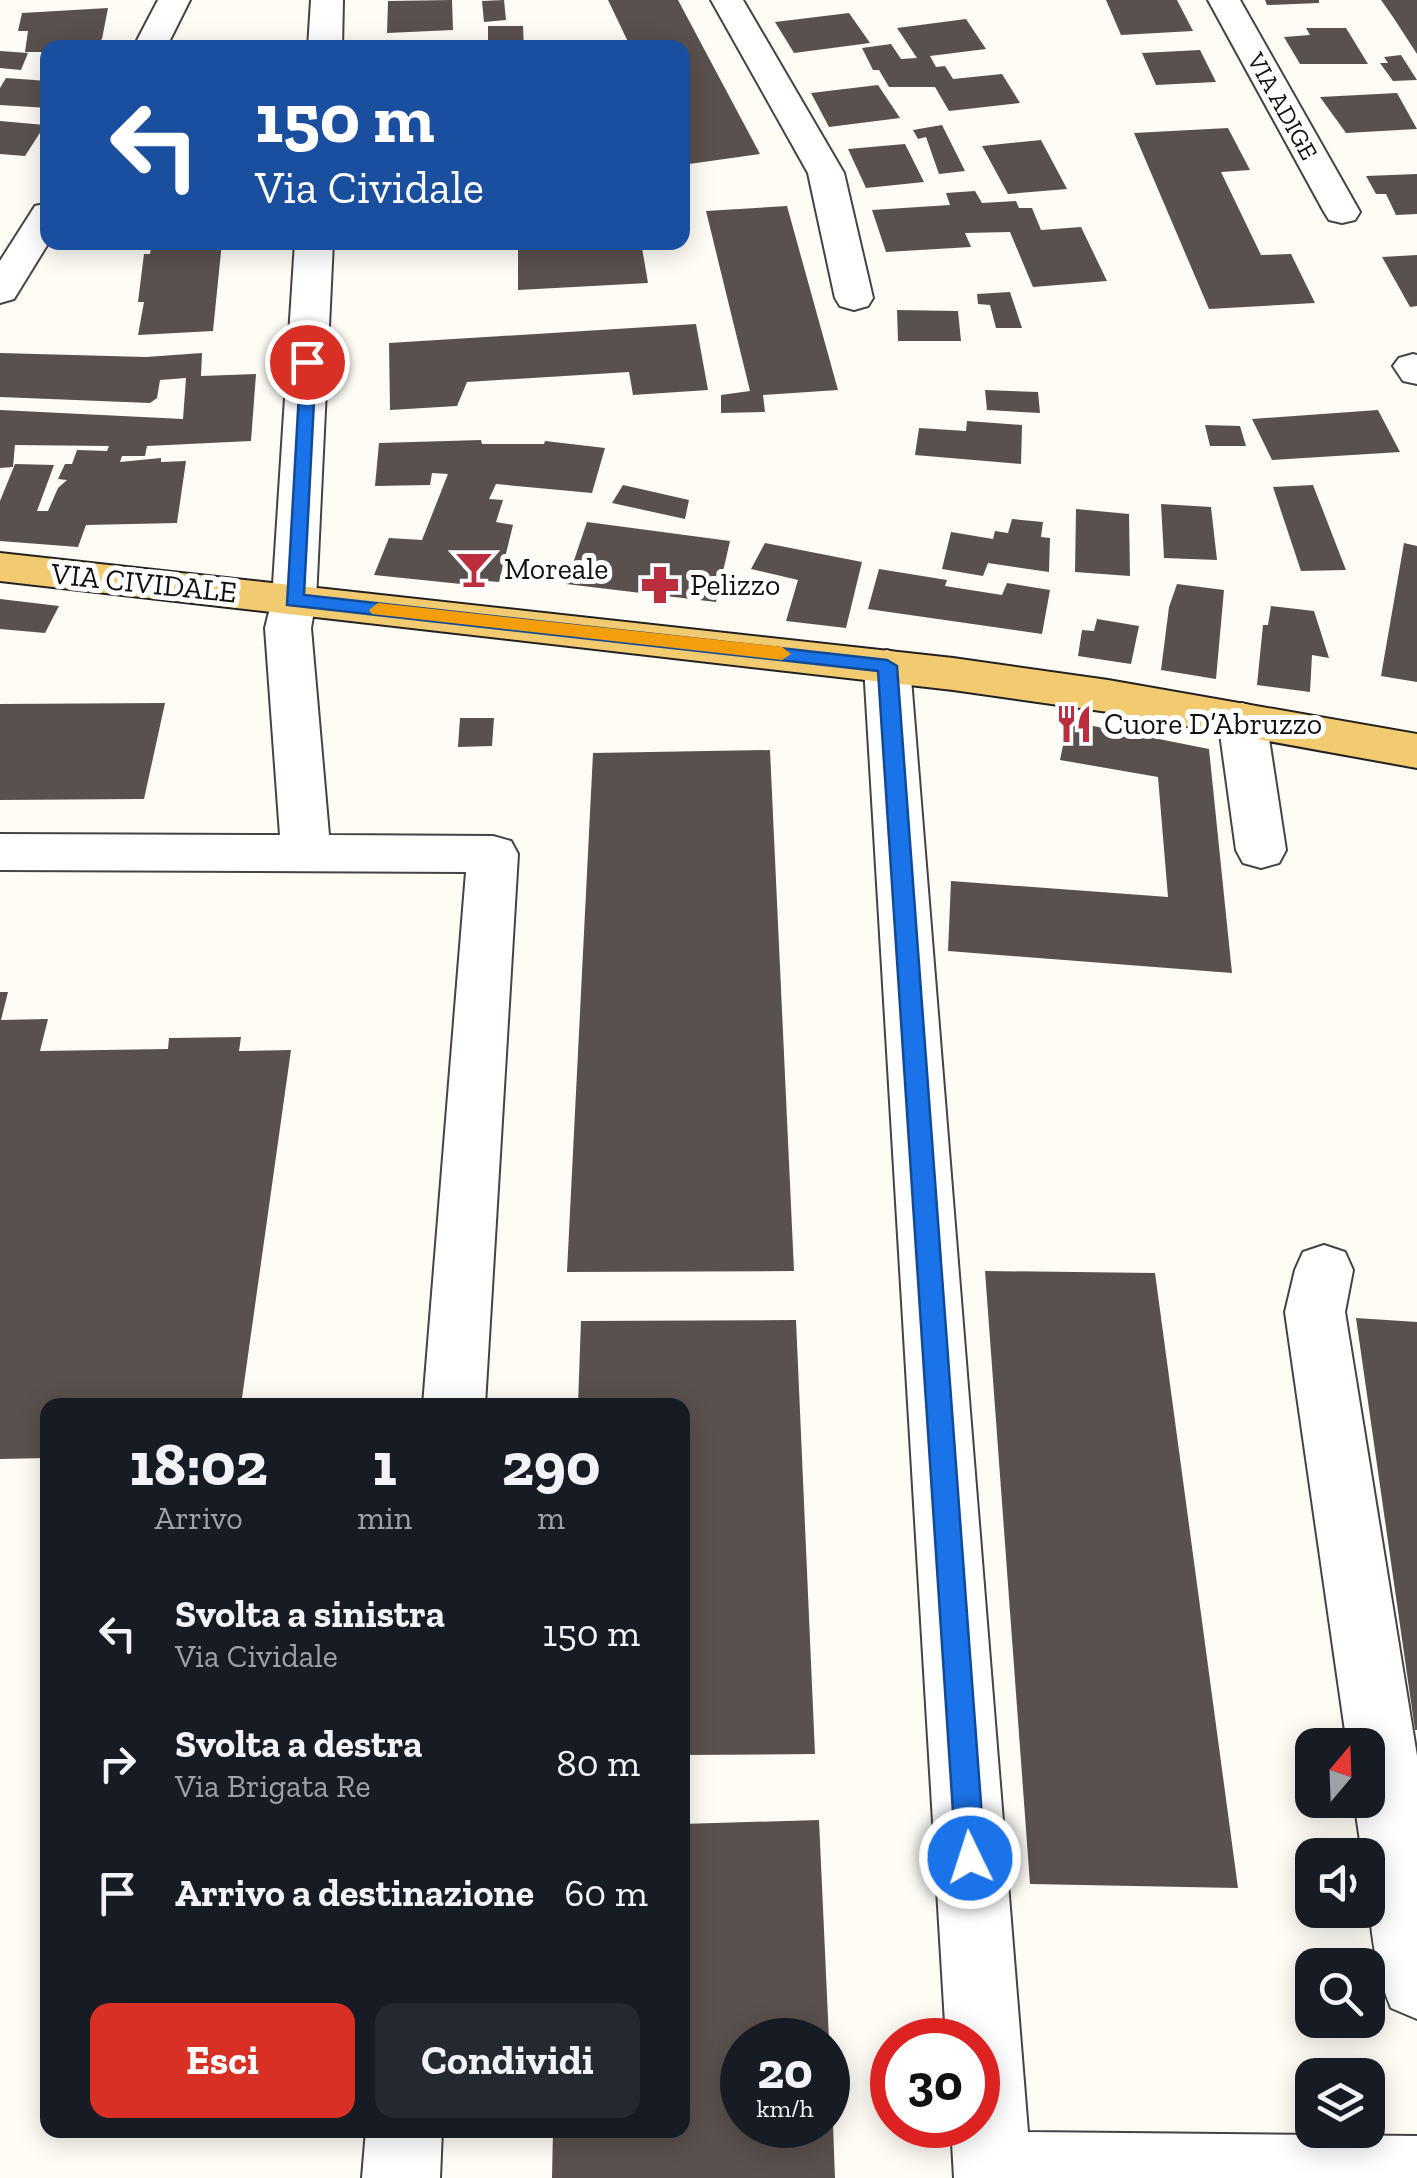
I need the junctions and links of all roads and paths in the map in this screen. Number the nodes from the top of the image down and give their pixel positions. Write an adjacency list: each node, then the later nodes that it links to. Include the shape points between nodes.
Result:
1 (174, 0): 5 (street)
2 (327, 0): 6 (street)
3 (727, 0): 11 (street, via 826,173)
4 (1224, 0): 7 (street, VIA ADIGE)
5 (153, 40)
6 (325, 40)
7 (1342, 212)
8 (40, 227): 10 (street)
9 (314, 250): 13 (street)
10 (0, 291)
11 (854, 298)
12 (0, 567): 13 (main road, VIA CIVIDALE)
13 (294, 600): 14 (main road, VIA CIVIDALE); 19 (street, via 288,628)
14 (887, 666): 15 (main road, VIA CIVIDALE); 24 (street)
15 (1242, 719): 16 (main road, VIA CIVIDALE); 17 (street)
16 (1417, 751)
17 (1262, 850)
18 (0, 852): 19 (street)
19 (306, 853): 21 (street, via 493,854)
20 (1324, 1270): 22 (street, via 1316,1312)
21 (454, 1398)
22 (1417, 1982)
23 (403, 2138): 26 (street)
24 (993, 2174): 25 (street)
25 (1417, 2175)
26 (400, 2178)

